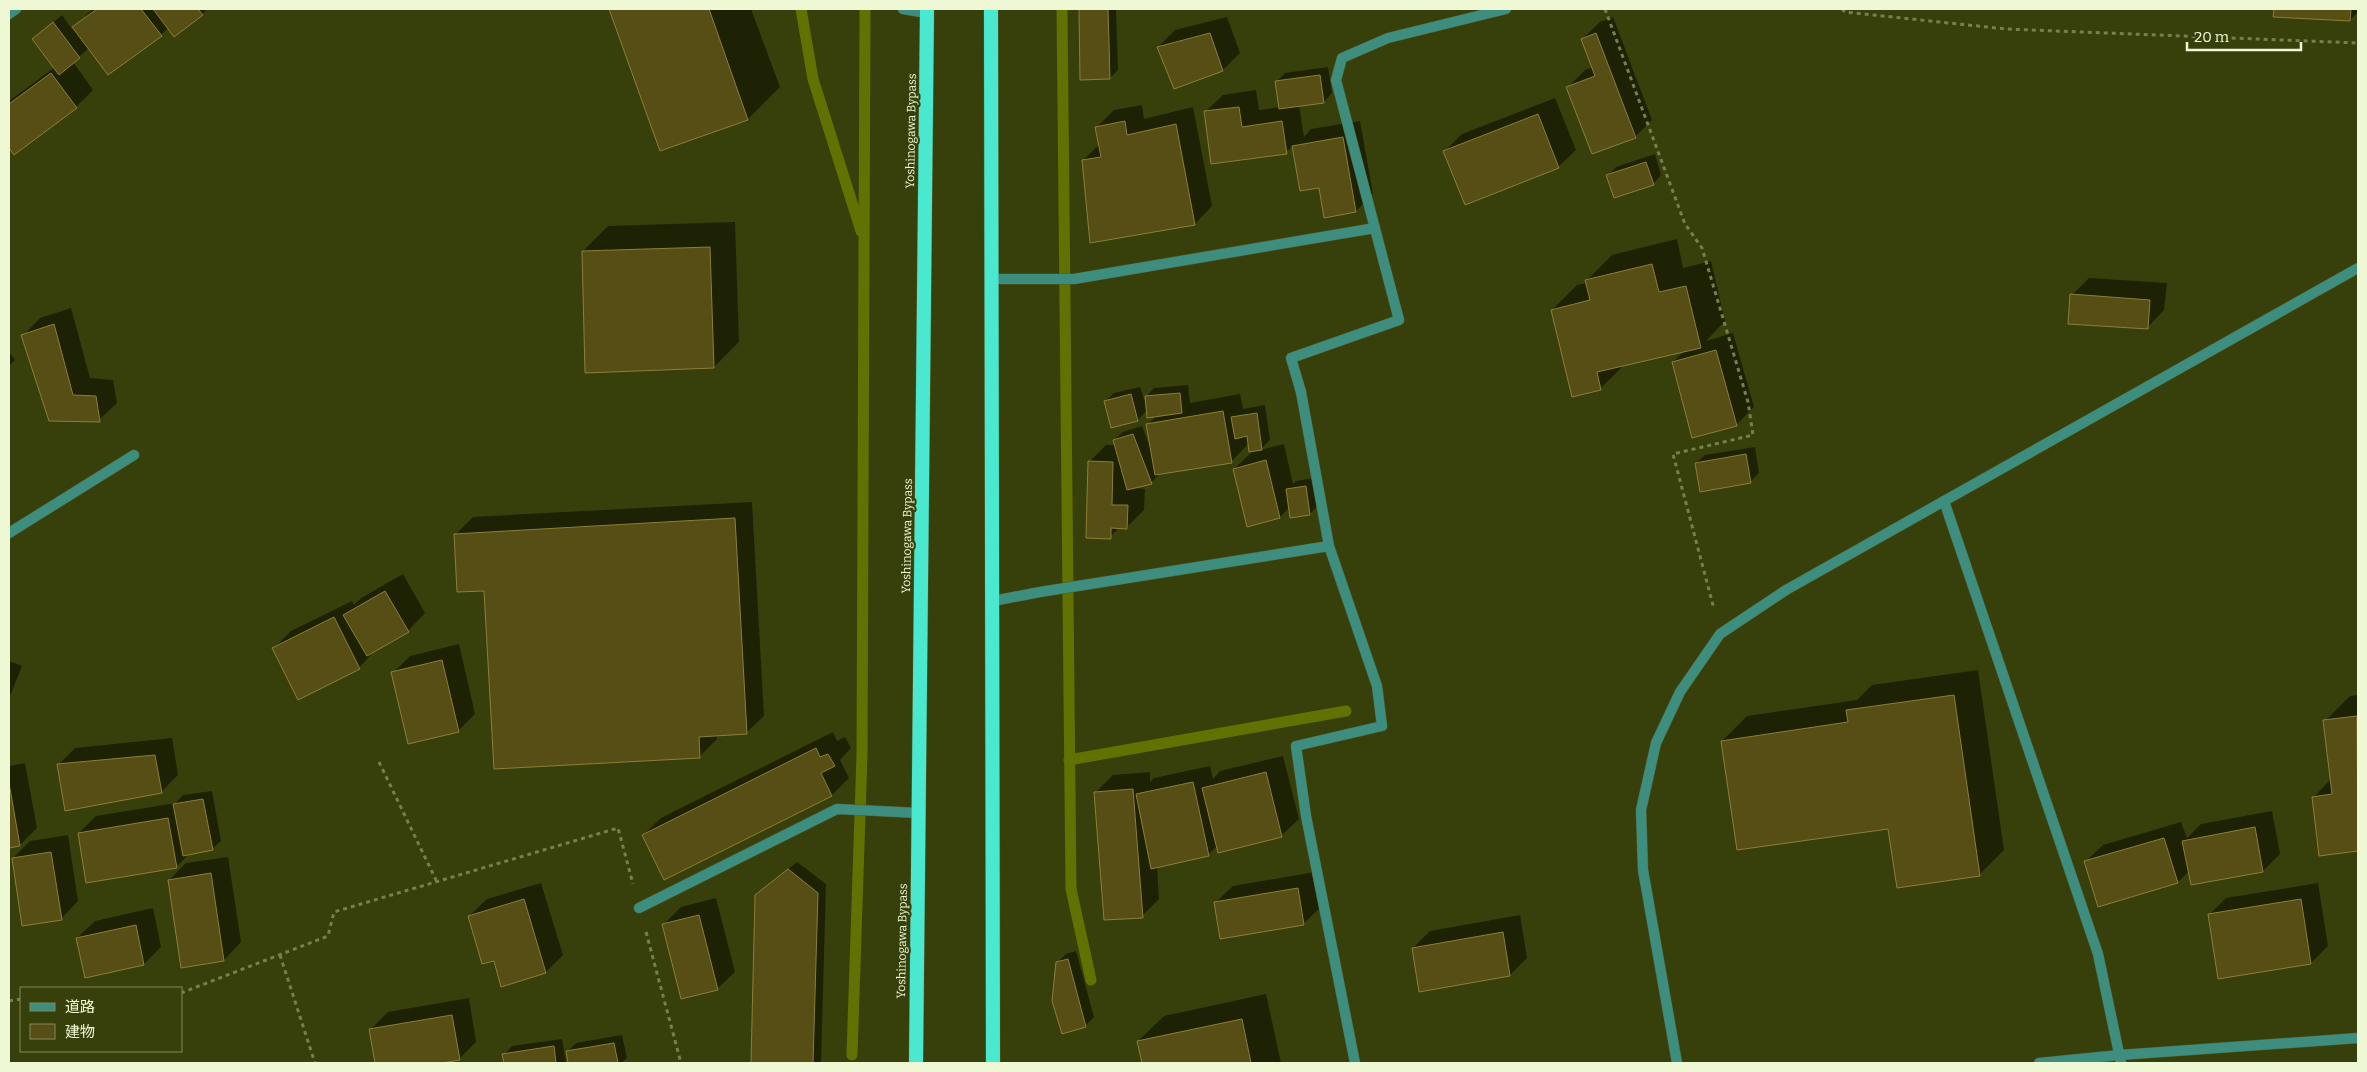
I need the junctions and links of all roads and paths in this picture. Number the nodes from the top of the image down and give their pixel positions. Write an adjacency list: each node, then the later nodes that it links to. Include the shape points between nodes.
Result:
1 (16, 9): 8 (street)
2 (903, 9): 7 (street)
3 (991, 9): 12 (highway)
4 (1506, 9): 10 (street, via 1388,38 1342,58 1336,80)
5 (1606, 9): 18 (path, via 1685,224 1702,248 1748,402 1753,435 1673,454)
6 (1842, 9): 9 (path, via 1845,12 2006,29)
7 (927, 11): 20 (highway, Yoshinogawa Bypass)
8 (9, 14)
9 (2358, 43)
10 (1375, 228): 12 (street, via 1074,279); 16 (street, via 1400,320 1291,358 1301,392)
11 (2358, 268): 14 (street)
12 (993, 279): 17 (highway)
13 (134, 454): 15 (street)
14 (1944, 501): 18 (street, via 1786,590); 26 (street, via 2098,954)
15 (9, 532)
16 (1328, 546): 17 (street); 31 (street, via 1377,686 1382,726 1296,746 1306,816)
17 (993, 601): 30 (highway)
18 (1720, 634): 32 (street, via 1680,692 1656,743 1641,810 1643,870)
19 (379, 762): 21 (path)
20 (919, 813): 22 (street, via 837,809); 29 (highway, Yoshinogawa Bypass)
21 (436, 880): 22 (path, via 618,828); 23 (path, via 334,912 328,936)
22 (639, 908): 28 (path)
23 (280, 955): 24 (path); 27 (path)
24 (182, 993)
25 (2358, 1038): 26 (street)
26 (2120, 1059): 33 (street)
27 (315, 1063)
28 (681, 1063)
29 (916, 1063)
30 (993, 1063)
31 (1355, 1063)
32 (1678, 1063)
33 (2039, 1063)

